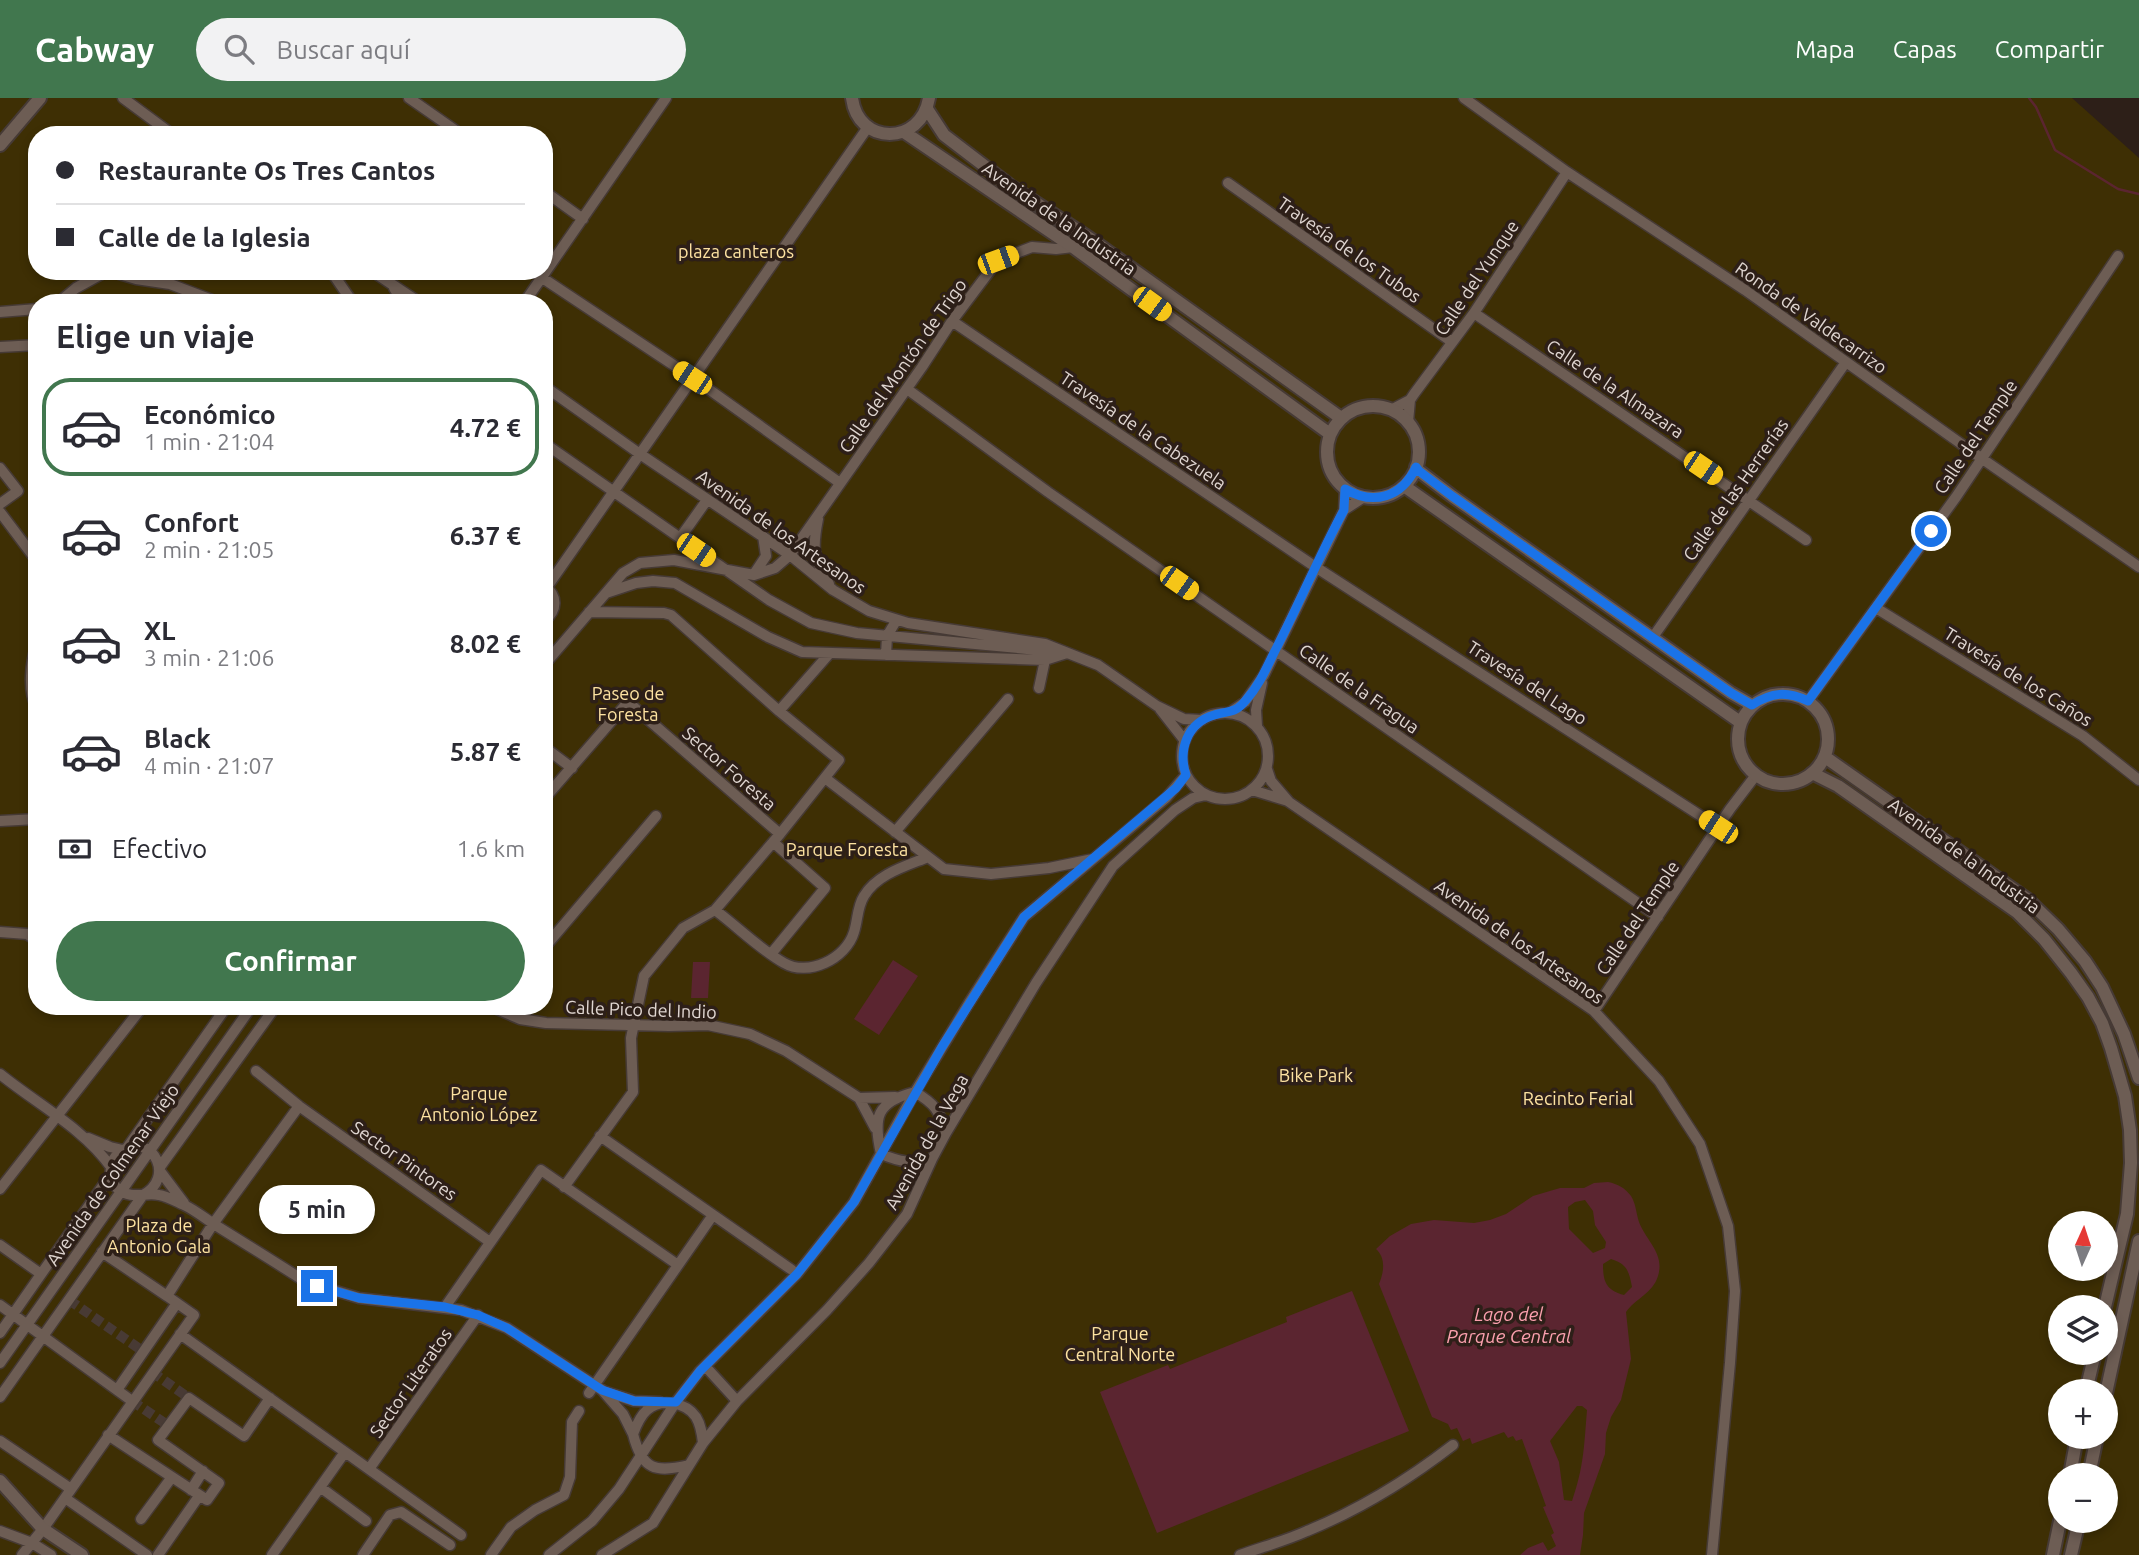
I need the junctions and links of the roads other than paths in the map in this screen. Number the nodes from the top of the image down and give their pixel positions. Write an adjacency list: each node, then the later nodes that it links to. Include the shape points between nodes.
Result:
1 (40, 98): 12 (street)
2 (122, 98): 8 (street)
3 (409, 98): 9 (street)
4 (666, 98): 16 (street)
5 (852, 98): 10 (street, via 856,113)
6 (1464, 98): 13 (street, Ronda de Valdecarrizo)
7 (928, 104): 11 (street, via 922,119); 42 (street, Avenida de la Industria, via 944,135 1012,187)
8 (161, 126)
9 (450, 126)
10 (868, 127): 11 (street, via 885,134); 37 (street)
11 (904, 132): 17 (street, Avenida de la Industria)
12 (0, 145)
13 (1567, 172): 31 (street, Calle del Yunque); 36 (street, Ronda de Valdecarrizo)
14 (1228, 183): 33 (street, Travesía de los Tubos)
15 (553, 197): 16 (street)
16 (583, 219): 19 (street)
17 (1073, 247): 32 (street, Calle del Montón de Trigo, via 1032,247 998,260); 44 (street, Avenida de la Industria)
18 (2118, 256): 47 (street, Calle del Temple)
19 (553, 262)
20 (91, 280): 25 (street)
21 (143, 280): 26 (street)
22 (385, 280): 24 (street)
23 (545, 280): 37 (street)
24 (392, 285): 27 (street); 28 (street)
25 (69, 294)
26 (196, 294)
27 (398, 294)
28 (406, 294)
29 (28, 310): 30 (street)
30 (0, 313)
31 (1474, 313): 33 (street, Calle del Yunque); 55 (street, Calle de la Almazara)
32 (952, 321): 38 (street, Calle del Montón de Trigo); 67 (street, Travesía de la Cabezuela)
33 (1452, 342): 40 (street, Calle del Yunque)
34 (28, 345): 35 (street)
35 (0, 347)
36 (1846, 362): 47 (street, Ronda de Valdecarrizo); 55 (street, Calle de las Herrerías)
37 (690, 381): 46 (street); 50 (street)
38 (907, 388): 50 (street, Calle del Montón de Trigo); 80 (street, Calle de la Fragua)
39 (553, 392): 46 (street, Avenida de los Artesanos)
40 (1410, 400): 41 (street, Calle del Yunque); 43 (street)
41 (1391, 410): 42 (street, via 1365,407); 43 (street)
42 (1341, 418): 44 (street)
43 (1408, 422): 49 (street, via 1419,451)
44 (1330, 434): 52 (street, via 1328,464)
45 (553, 449): 53 (street, Avenida de los Artesanos)
46 (640, 454): 53 (street); 56 (street, Avenida de los Artesanos)
47 (1980, 458): 66 (street, Ronda de Valdecarrizo); 74 (street, Calle del Temple)
48 (0, 467): 57 (street, via 18,491)
49 (1416, 467): 51 (street); 79 (street)
50 (840, 483): 60 (street, Calle del Montón de Trigo)
51 (1404, 486): 54 (street, via 1385,496); 95 (street)
52 (1345, 489): 54 (street); 58 (street)
53 (615, 492): 62 (street, Avenida de los Artesanos); 70 (street)
54 (1364, 497): 58 (street)
55 (1748, 499): 63 (street, Calle de la Almazara); 79 (street, Calle de las Herrerías)
56 (707, 500): 61 (street, Avenida de los Artesanos); 62 (street)
57 (0, 504)
58 (1344, 510): 67 (street)
59 (0, 512): 64 (street)
60 (818, 515): 65 (street, Calle del Montón de Trigo); 71 (street, via 817,564)
61 (763, 536): 65 (street, Avenida de los Artesanos); 69 (street, via 766,556)
62 (680, 538): 68 (street, Avenida de los Artesanos)
63 (1806, 540)
64 (28, 549)
65 (790, 555): 69 (street, via 775,568); 71 (street, Avenida de los Artesanos)
66 (2139, 566)
67 (1317, 568): 80 (street); 114 (street, Travesía del Lago)
68 (729, 572): 69 (street); 73 (street, via 674,560 640,563); 78 (street, Avenida de los Artesanos, via 811,623)
69 (754, 575)
70 (553, 576)
71 (833, 590): 77 (street, Avenida de los Artesanos)
72 (553, 593): 75 (street)
73 (606, 593): 76 (street); 83 (street, via 636,583 675,583 781,644 802,652)
74 (1877, 607): 89 (street, Calle del Temple); 106 (street, Travesía de los Caños, via 2083,736)
75 (553, 612)
76 (589, 612): 82 (street); 92 (street, Sector Foresta, via 671,615)
77 (896, 621): 78 (street); 81 (street, Avenida de los Artesanos, via 1045,644)
78 (887, 636): 81 (street, Avenida de los Artesanos); 84 (street)
79 (1653, 638): 90 (street)
80 (1276, 650): 86 (street); 120 (street, Calle de la Fragua)
81 (1067, 653): 85 (street); 91 (street, Avenida de los Artesanos, via 1098,665)
82 (553, 654)
83 (829, 654): 84 (street); 92 (street)
84 (886, 656): 85 (street)
85 (1045, 660): 87 (street)
86 (1264, 675): 93 (street, via 1245,702); 96 (street)
87 (1039, 688)
88 (1008, 699): 115 (street)
89 (1808, 701): 90 (street, via 1780,693); 99 (street, via 1827,726)
90 (1752, 705): 95 (street)
91 (1157, 706): 94 (street, Avenida de los Artesanos, via 1184,719); 97 (street, Avenida de los Artesanos)
92 (779, 710): 105 (street, Sector Foresta, via 839,760)
93 (1229, 713): 94 (street); 96 (street)
94 (1202, 720): 97 (street)
95 (1741, 722): 104 (street, via 1739,751)
96 (1257, 726): 101 (street, via 1267,746)
97 (1185, 741): 103 (street)
98 (553, 754): 100 (street)
99 (1825, 757): 102 (street); 134 (street, Avenida de la Industria, via 2027,899 2058,929 2102,988)
100 (572, 768): 107 (street, Sector Foresta); 116 (street, Sector Foresta, via 628,702)
101 (1267, 769): 108 (street); 110 (street, Avenida de los Artesanos)
102 (1812, 773): 104 (street, via 1784,784); 164 (street, Avenida de la Industria, via 1838,786 2017,912 2088,997 2111,1048 2130,1130 2127,1214)
103 (1186, 775): 109 (street); 118 (street, Avenida de la Vega, via 1166,798)
104 (1756, 775): 114 (street, Calle del Temple)
105 (825, 778): 115 (street); 116 (street, Sector Foresta)
106 (2139, 780)
107 (553, 789)
108 (1252, 790): 109 (street, via 1229,799); 110 (street, Avenida de los Artesanos)
109 (1206, 795): 141 (street, Avenida de la Vega, via 1175,810 1113,866)
110 (1289, 802): 125 (street, Avenida de los Artesanos)
111 (656, 816): 123 (street)
112 (28, 819): 113 (street)
113 (0, 821)
114 (1718, 827): 120 (street, Calle del Temple)
115 (895, 832): 117 (street)
116 (777, 838): 119 (street, Sector Foresta); 124 (street, via 825,888)
117 (928, 857): 118 (street, via 944,869 991,874); 124 (street, via 892,872 864,895 854,934 840,953 820,966 800,969)
118 (1095, 858): 135 (street, Avenida de la Vega, via 1024,917)
119 (715, 910): 124 (street); 131 (street, Sector Foresta, via 683,928 644,975)
120 (1658, 917): 125 (street, Calle del Temple)
121 (0, 932): 122 (street)
122 (28, 935)
123 (553, 937)
124 (771, 954)
125 (1594, 1011): 223 (street, Avenida de los Artesanos, via 1659,1081 1700,1144 1728,1226 1735,1291)
126 (136, 1015): 139 (street)
127 (221, 1015): 144 (street, Avenida de Colmenar Viejo)
128 (246, 1015): 145 (street, Avenida de Colmenar Viejo)
129 (270, 1015): 148 (street, Avenida de Colmenar Viejo)
130 (511, 1015): 131 (street, Calle Pico del Indio, via 546,1023)
131 (633, 1025): 137 (street, Calle Pico del Indio, via 708,1025 750,1034 786,1051); 143 (street, via 633,1091)
132 (256, 1071): 138 (street, Sector Pintores)
133 (0, 1074): 139 (street)
134 (2139, 1074)
135 (915, 1092): 136 (street); 141 (street, via 933,1103); 146 (street, Avenida de la Vega)
136 (895, 1097): 137 (street); 140 (street)
137 (859, 1098): 140 (street, Calle Pico del Indio)
138 (299, 1107): 156 (street); 158 (street, Sector Pintores)
139 (56, 1116): 142 (street); 151 (street)
140 (875, 1128): 146 (street, Calle Pico del Indio)
141 (946, 1133): 147 (street, Avenida de la Vega)
142 (82, 1135): 144 (street); 149 (street)
143 (600, 1136): 150 (street); 155 (street)
144 (125, 1149): 145 (street); 149 (street, Avenida de Colmenar Viejo, via 113,1160)
145 (149, 1151): 148 (street); 152 (street, Avenida de Colmenar Viejo)
146 (881, 1154): 147 (street, via 900,1162); 178 (street, Avenida de la Vega, via 854,1202 797,1274)
147 (932, 1159): 185 (street, Avenida de la Vega, via 907,1214 869,1263)
148 (160, 1169): 153 (street, Avenida de Colmenar Viejo, via 155,1186); 154 (street)
149 (111, 1171): 152 (street, via 112,1181); 163 (street, Avenida de Colmenar Viejo)
150 (564, 1187): 158 (street, via 541,1170); 161 (street)
151 (0, 1189)
152 (121, 1191): 153 (street); 171 (street, Avenida de Colmenar Viejo)
153 (143, 1195): 154 (street, via 159,1195); 160 (street, Avenida de Colmenar Viejo)
154 (187, 1206): 156 (street)
155 (713, 1215): 161 (street); 162 (street)
156 (213, 1224): 165 (street); 168 (street, via 317,1286 359,1298)
157 (2139, 1241): 179 (street)
158 (490, 1242): 168 (street)
159 (0, 1245): 163 (street)
160 (102, 1252): 165 (street); 174 (street, Avenida de Colmenar Viejo)
161 (678, 1265): 180 (street)
162 (792, 1270)
163 (41, 1274): 169 (street, Avenida de Colmenar Viejo)
164 (2108, 1295)
165 (167, 1296): 166 (street)
166 (177, 1303): 173 (street, via 194,1315); 175 (street)
167 (0, 1305): 169 (street)
168 (445, 1307): 170 (street)
169 (13, 1314): 171 (street); 172 (street, Avenida de Colmenar Viejo)
170 (478, 1315): 180 (street, via 507,1328); 196 (street, Sector Literatos)
171 (27, 1325): 174 (street); 176 (street, Avenida de Colmenar Viejo)
172 (0, 1333)
173 (180, 1334): 177 (street); 183 (street)
174 (43, 1336): 181 (street); 182 (street, Avenida de Colmenar Viejo)
175 (144, 1352): 177 (street); 181 (street)
176 (0, 1363)
177 (159, 1363): 184 (street)
178 (705, 1366): 185 (street); 186 (street, Avenida de la Vega)
179 (2109, 1379)
180 (595, 1389): 186 (street, via 634,1401); 188 (street, via 623,1414)
181 (117, 1390): 184 (street)
182 (0, 1396)
183 (270, 1398): 193 (street); 197 (street, via 244,1436 189,1398 158,1440)
184 (132, 1401): 189 (street)
185 (737, 1401): 191 (street, Avenida de la Vega)
186 (676, 1402): 188 (street, via 647,1409); 191 (street, via 694,1414); 194 (street, Avenida de la Vega)
187 (579, 1411): 219 (street, via 572,1422 570,1477 564,1495 511,1527)
188 (633, 1434): 194 (street)
189 (108, 1435): 198 (street); 201 (street)
190 (0, 1441): 201 (street)
191 (703, 1443): 195 (street, Avenida de la Vega)
192 (1453, 1445): 222 (street, via 1368,1501 1307,1532)
193 (345, 1452): 196 (street); 200 (street)
194 (640, 1456): 195 (street, via 654,1468); 220 (street, Avenida de la Vega, via 592,1521)
195 (689, 1465): 221 (street, Avenida de la Vega, via 653,1523)
196 (369, 1469): 209 (street)
197 (203, 1472): 202 (street); 202 (street, via 219,1483 207,1500)
198 (172, 1477): 202 (street); 203 (street)
199 (0, 1481): 205 (street)
200 (320, 1487): 204 (street); 217 (street)
201 (68, 1493): 205 (street); 215 (street)
202 (195, 1493): 216 (street)
203 (141, 1519)
204 (366, 1521)
205 (43, 1529): 210 (street); 214 (street)
206 (0, 1531): 210 (street)
207 (2058, 1533): 224 (street)
208 (2076, 1533): 225 (street)
209 (461, 1535)
210 (32, 1543): 212 (street); 213 (street)
211 (450, 1545): 218 (street, via 401,1513 390,1515)
212 (22, 1555)
213 (51, 1555)
214 (82, 1555)
215 (148, 1555)
216 (158, 1555)
217 (272, 1555)
218 (363, 1555)
219 (491, 1555)
220 (549, 1555)
221 (602, 1555)
222 (1240, 1555)
223 (1712, 1555)
224 (2053, 1555)
225 (2071, 1555)

